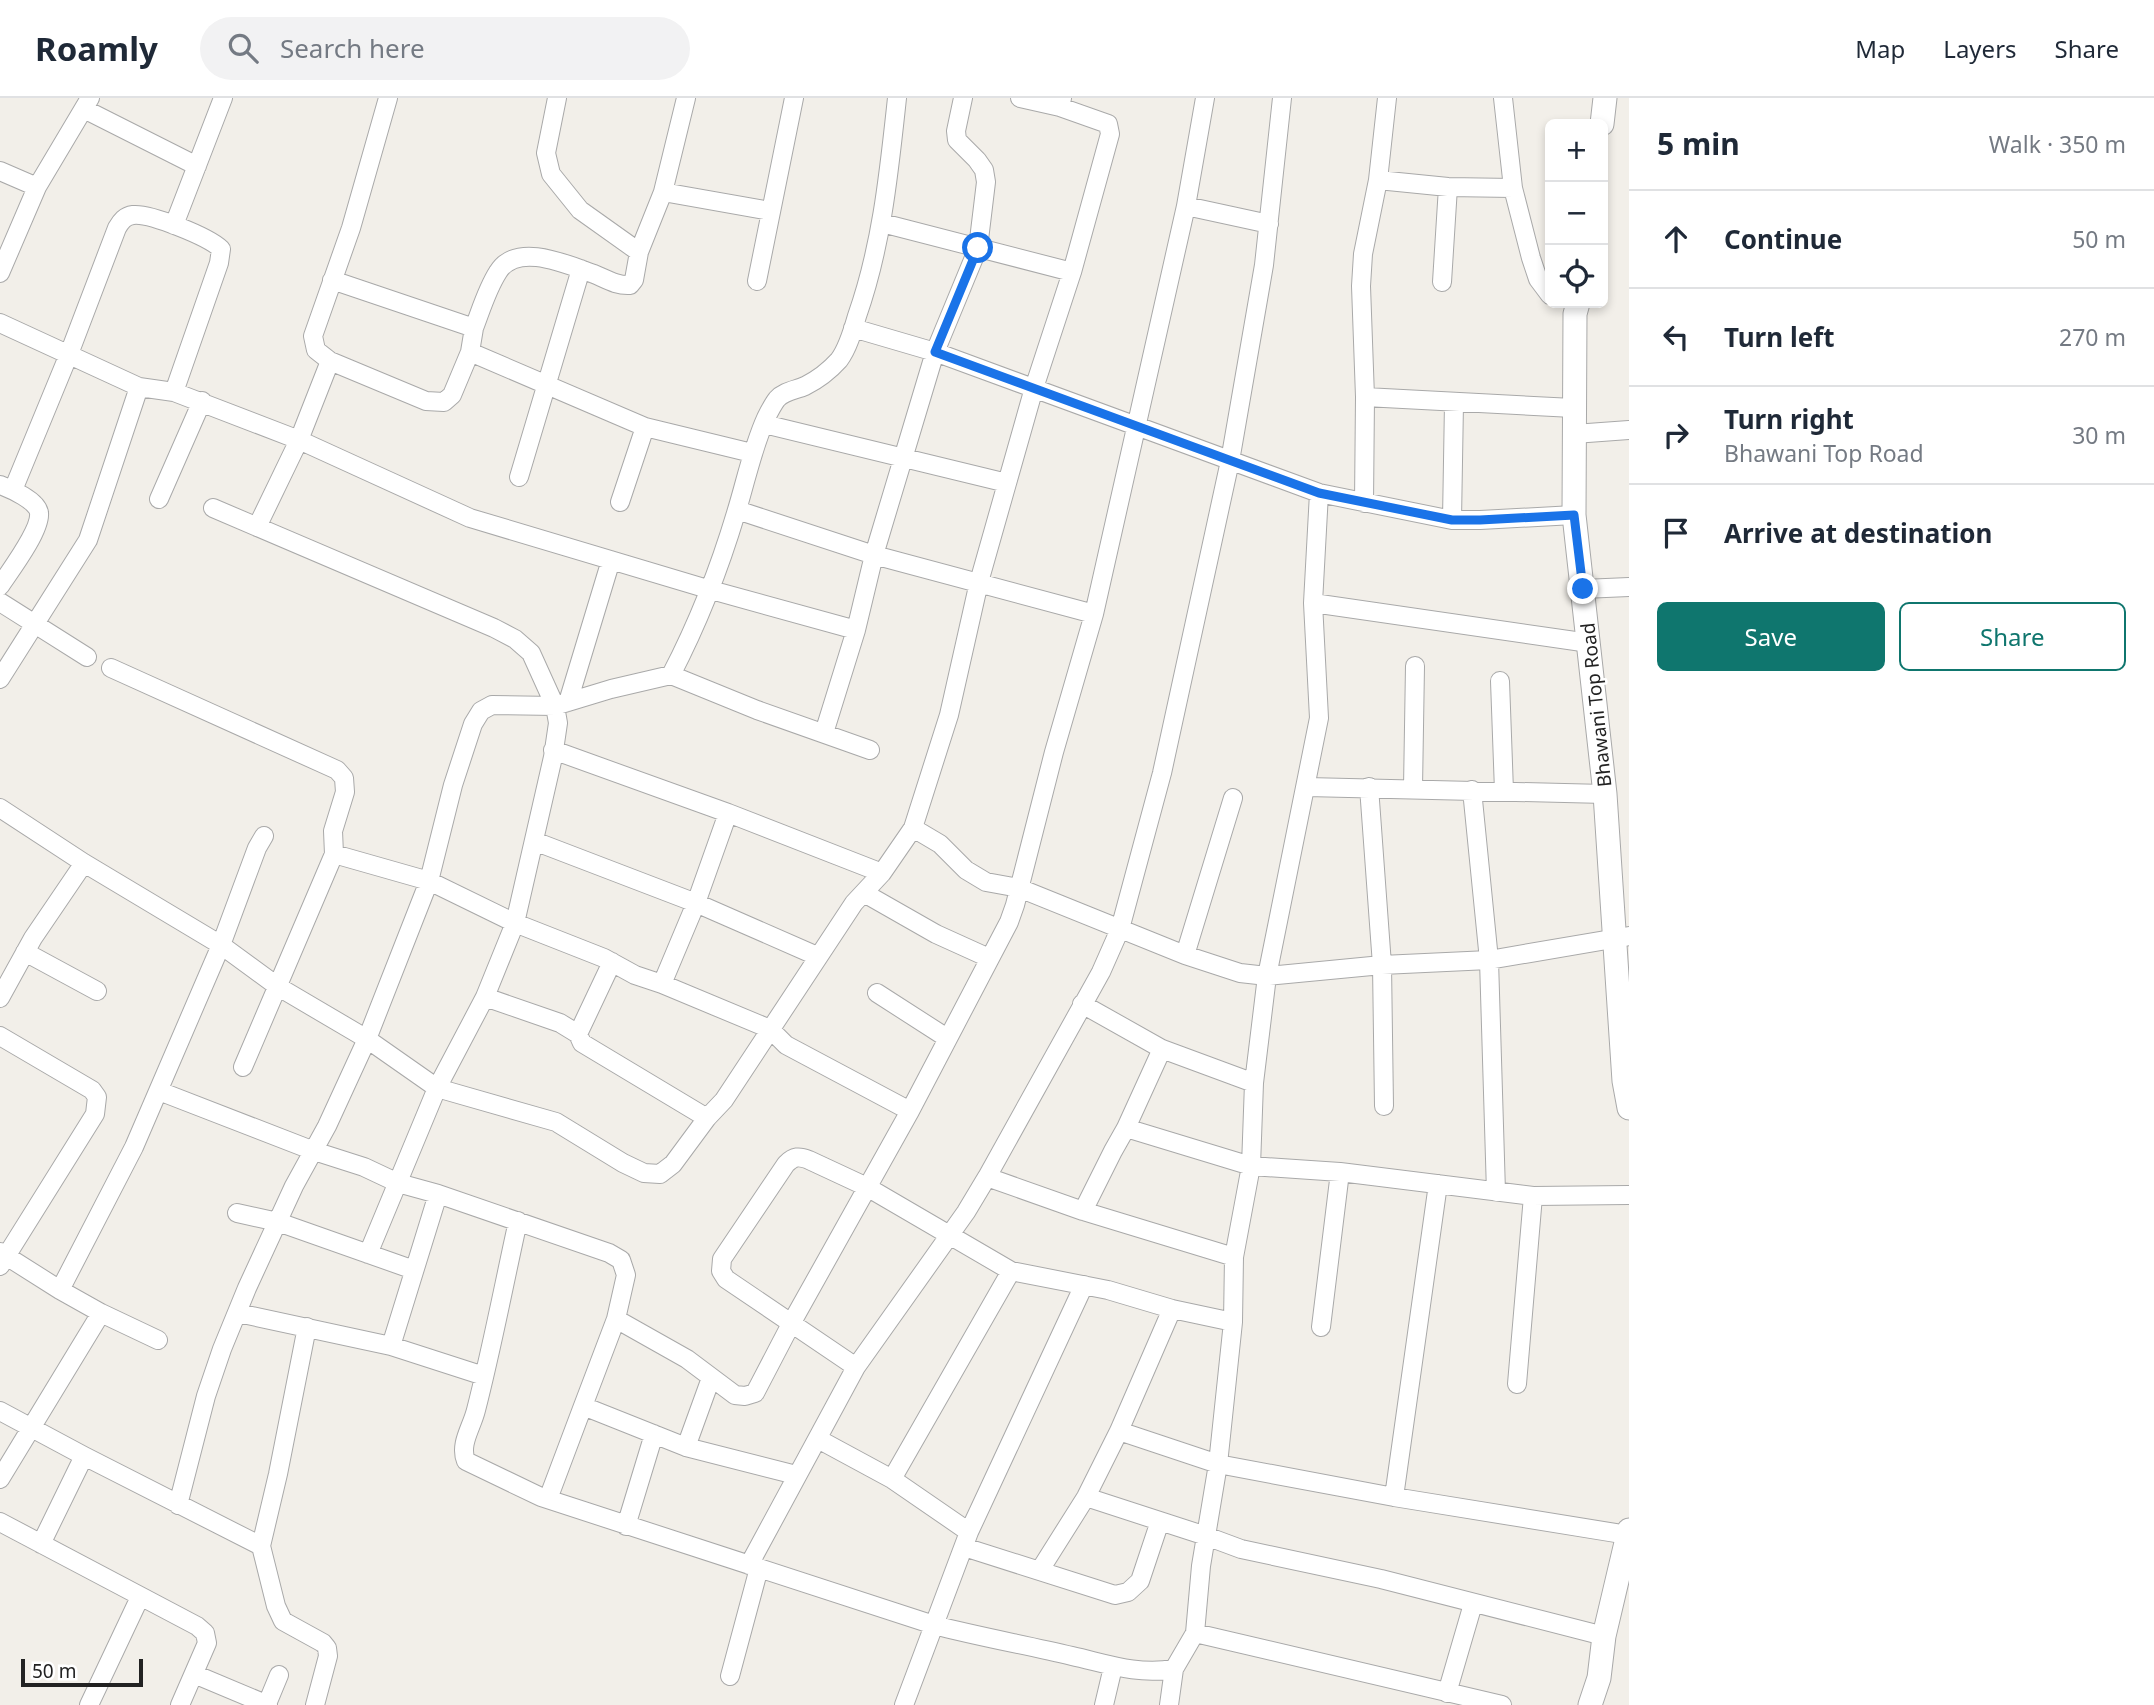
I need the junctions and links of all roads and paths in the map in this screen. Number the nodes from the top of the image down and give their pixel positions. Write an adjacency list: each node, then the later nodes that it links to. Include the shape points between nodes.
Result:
1 (223, 98): 17 (street)
2 (388, 98): 34 (street)
3 (557, 98): 30 (street, via 546,153 551,174 580,210)
4 (686, 98): 23 (street)
5 (794, 98): 25 (street)
6 (897, 98): 26 (street)
7 (963, 98): 29 (street, via 957,140 984,170 986,182)
8 (1020, 98): 15 (street)
9 (1205, 98): 24 (street)
10 (1282, 98): 27 (street)
11 (1387, 98): 19 (street)
12 (1503, 98): 22 (street)
13 (1605, 98): 16 (street)
14 (87, 103): 17 (street); 20 (street)
15 (1061, 103): 32 (street, via 1108,124 1110,134)
16 (1603, 119)
17 (197, 166): 28 (street)
18 (0, 171): 20 (street)
19 (1378, 180): 21 (street); 50 (street, via 1361,286)
20 (37, 187): 33 (street)
21 (1448, 187): 22 (street); 36 (street)
22 (1513, 188): 37 (street, via 1531,258)
23 (663, 192): 25 (street); 30 (street)
24 (1186, 206): 27 (street); 55 (street)
25 (770, 211): 35 (street)
26 (882, 222): 29 (street); 41 (street)
27 (1269, 224): 62 (street)
28 (174, 225): 44 (street, via 136,214 125,217); 49 (street, via 221,249)
29 (978, 248): 32 (street); 43 (street)
30 (639, 252): 31 (street, via 630,285)
31 (581, 270): 40 (street, via 542,257 509,262 499,270); 46 (street)
32 (1072, 272): 48 (street)
33 (0, 273)
34 (332, 280): 40 (street); 45 (street, via 313,336 316,350)
35 (757, 281)
36 (1442, 282)
37 (1545, 288)
38 (1571, 308): 53 (street, Bhawani Top Road)
39 (0, 323): 44 (street)
40 (474, 328): 42 (street)
41 (853, 328): 43 (street); 54 (street, via 840,358 807,385 777,399)
42 (470, 352): 45 (street, via 452,395 444,402 426,401); 46 (street)
43 (935, 352): 48 (street); 61 (street)
44 (69, 354): 47 (street); 65 (street)
45 (330, 360): 59 (street)
46 (546, 386): 56 (street); 63 (street)
47 (139, 387): 49 (street); 85 (street, via 89,540)
48 (1034, 388): 55 (street); 64 (street)
49 (174, 391): 51 (street)
50 (1365, 397): 52 (street); 69 (street)
51 (202, 401): 59 (street); 67 (street)
52 (1454, 403): 53 (street); 73 (street)
53 (1573, 408): 58 (street, Bhawani Top Road)
54 (764, 424): 60 (street); 61 (street)
55 (1136, 426): 62 (street); 84 (street)
56 (645, 427): 60 (street); 68 (street)
57 (1629, 430): 58 (street)
58 (1574, 434): 72 (street, Bhawani Top Road)
59 (299, 440): 74 (street); 76 (street, via 470,518)
60 (752, 453): 71 (street)
61 (904, 458): 64 (street); 75 (street)
62 (1230, 461): 66 (street); 118 (street, via 1162,773)
63 (519, 477)
64 (1007, 483): 77 (street)
65 (6, 487): 78 (street, via 36,506 40,515)
66 (1319, 493): 69 (street); 83 (street)
67 (159, 499)
68 (620, 502)
69 (1364, 503): 73 (street)
70 (212, 508): 74 (street)
71 (737, 510): 75 (street); 81 (street)
72 (1574, 515): 73 (street); 80 (street, Bhawani Top Road)
73 (1452, 520)
74 (257, 527): 94 (street, via 515,639 531,653)
75 (874, 555): 77 (street); 86 (street)
76 (611, 560): 81 (street); 94 (street)
77 (979, 582): 84 (street); 107 (street, via 949,715)
78 (0, 586)
79 (1629, 587): 80 (street)
80 (1583, 589): 87 (street, Bhawani Top Road)
81 (711, 590): 86 (street); 91 (street)
82 (0, 602): 85 (street)
83 (1312, 603): 87 (street); 98 (street, via 1319,718)
84 (1094, 614): 114 (street)
85 (37, 624): 88 (street); 92 (street)
86 (856, 630): 95 (street)
87 (1589, 643): 103 (street, Bhawani Top Road)
88 (87, 657)
89 (1415, 666): 100 (street)
90 (111, 668): 110 (street, via 337,770 344,778 345,793 333,831)
91 (671, 675): 94 (street); 95 (street)
92 (0, 678)
93 (1500, 681): 102 (street)
94 (561, 704): 96 (street); 113 (street, via 492,705 481,711 472,724 453,785)
95 (824, 733): 97 (street)
96 (553, 750): 106 (street); 109 (street)
97 (870, 750)
98 (1307, 787): 99 (street); 128 (street)
99 (1369, 787): 100 (street); 127 (street)
100 (1413, 788): 101 (street)
101 (1472, 790): 102 (street); 125 (street)
102 (1504, 791): 103 (street)
103 (1605, 794): 119 (street, Bhawani Top Road)
104 (1233, 798): 122 (street)
105 (0, 808): 111 (street)
106 (728, 813): 112 (street); 116 (street)
107 (913, 828): 112 (street); 114 (street, via 986,882)
108 (264, 836): 120 (street)
109 (534, 841): 116 (street); 117 (street)
110 (334, 854): 113 (street); 130 (street)
111 (84, 863): 120 (street); 121 (street)
112 (882, 873): 115 (street)
113 (429, 881): 117 (street); 140 (street)
114 (1019, 888): 118 (street); 124 (street, via 1009,922)
115 (864, 893): 123 (street); 124 (street)
116 (696, 903): 123 (street); 129 (street)
117 (515, 923): 126 (street); 133 (street)
118 (1120, 929): 122 (street); 135 (street)
119 (1622, 938): 125 (street); 146 (street, Bhawani Top Road, via 1624,1081)
120 (221, 944): 130 (street); 145 (street)
121 (25, 952): 131 (street); 134 (street)
122 (1185, 955): 128 (street, via 1240,973)
123 (817, 956): 136 (street)
124 (989, 958): 139 (street)
125 (1489, 960): 127 (street); 158 (street)
126 (612, 962): 129 (street); 137 (street)
127 (1381, 965): 128 (street); 147 (street)
128 (1267, 976): 143 (street)
129 (662, 984): 136 (street)
130 (277, 986): 140 (street); 142 (street)
131 (97, 991)
132 (877, 993): 139 (street)
133 (485, 997): 137 (street, via 560,1023); 144 (street)
134 (0, 998)
135 (1082, 1004): 141 (street); 154 (street)
136 (770, 1029): 148 (street, via 786,1045); 149 (street)
137 (578, 1034): 149 (street, via 582,1043)
138 (0, 1036): 169 (street, via 97,1097 94,1114)
139 (947, 1038): 148 (street)
140 (367, 1039): 144 (street); 151 (street)
141 (1162, 1049): 143 (street); 150 (street)
142 (243, 1067)
143 (1254, 1083): 152 (street)
144 (436, 1088): 149 (street, via 556,1122 644,1173 660,1174 673,1164); 155 (street)
145 (159, 1091): 151 (street); 173 (street)
146 (1629, 1105)
147 (1384, 1106)
148 (909, 1111): 157 (street)
149 (707, 1118)
150 (1126, 1128): 152 (street); 162 (street)
151 (314, 1151): 155 (street); 165 (street)
152 (1251, 1166): 153 (street); 168 (street)
153 (1340, 1172): 156 (street); 181 (street)
154 (987, 1177): 162 (street); 166 (street)
155 (398, 1183): 159 (street); 167 (street)
156 (1438, 1184): 158 (street); 201 (street)
157 (867, 1187): 166 (street); 178 (street); 178 (street, via 809,1160 792,1158 722,1259 726,1279)
158 (1496, 1192): 161 (street)
159 (438, 1194): 164 (street); 170 (street)
160 (1629, 1195): 161 (street)
161 (1533, 1196): 187 (street)
162 (1083, 1212): 168 (street)
163 (237, 1213): 165 (street)
164 (517, 1221): 177 (street, via 621,1260 626,1275); 185 (street)
165 (278, 1222): 167 (street); 176 (street)
166 (951, 1234): 171 (street); 184 (street)
167 (368, 1254): 170 (street)
168 (1234, 1257): 179 (street)
169 (2, 1258): 173 (street)
170 (414, 1270): 183 (street)
171 (1011, 1271): 172 (street); 199 (street)
172 (1084, 1284): 174 (street); 209 (street)
173 (60, 1290): 175 (street)
174 (1172, 1308): 179 (street); 191 (street)
175 (101, 1313): 182 (street); 190 (street)
176 (238, 1313): 180 (street); 203 (street, via 206,1396)
177 (616, 1319): 186 (street); 188 (street)
178 (792, 1322): 184 (street); 186 (street, via 755,1393 734,1395)
179 (1233, 1322): 196 (street)
180 (307, 1327): 183 (street); 211 (street)
181 (1321, 1327)
182 (158, 1340)
183 (391, 1346): 185 (street)
184 (856, 1367): 193 (street)
185 (484, 1376): 202 (street, via 463,1445 466,1461)
186 (711, 1378): 194 (street)
187 (1517, 1384)
188 (583, 1406): 192 (street); 202 (street)
189 (0, 1410): 190 (street)
190 (32, 1426): 195 (street); 198 (street)
191 (1119, 1432): 196 (street); 200 (street)
192 (654, 1434): 194 (street); 206 (street)
193 (818, 1439): 197 (street); 199 (street)
194 (687, 1447): 197 (street)
195 (84, 1456): 203 (street); 210 (street)
196 (1218, 1464): 201 (street); 208 (street)
197 (796, 1475): 212 (street)
198 (0, 1479)
199 (892, 1479): 209 (street)
200 (1086, 1497): 205 (street); 213 (street)
201 (1394, 1497): 207 (street)
202 (548, 1499): 206 (street)
203 (178, 1504): 211 (street)
204 (0, 1521): 210 (street)
205 (1160, 1521): 208 (street); 213 (street, via 1140,1581 1128,1592 1115,1595)
206 (626, 1526): 212 (street)
207 (1628, 1532): 218 (street)
208 (1206, 1536): 215 (street, via 1241,1549); 217 (street)
209 (966, 1539): 213 (street); 216 (street)
210 (41, 1544): 214 (street)
211 (261, 1546): 228 (street, via 283,1621 327,1648)
212 (754, 1567): 216 (street); 223 (street)
213 (1040, 1570)
214 (140, 1597): 221 (street, via 205,1633 207,1643); 225 (street)
215 (1473, 1604): 218 (street); 224 (street)
216 (934, 1625): 219 (street); 229 (street)
217 (1195, 1633): 220 (street); 224 (street)
218 (1604, 1636): 233 (street)
219 (1113, 1667): 220 (street, via 1155,1672); 230 (street)
220 (1174, 1669): 231 (street)
221 (194, 1674): 226 (street); 227 (street)
222 (279, 1675): 227 (street)
223 (730, 1676)
224 (1447, 1693): 232 (street)
225 (89, 1705)
226 (180, 1705)
227 (267, 1705)
228 (315, 1705)
229 (904, 1705)
230 (1104, 1705)
231 (1169, 1705)
232 (1502, 1705)
233 (1590, 1705)

